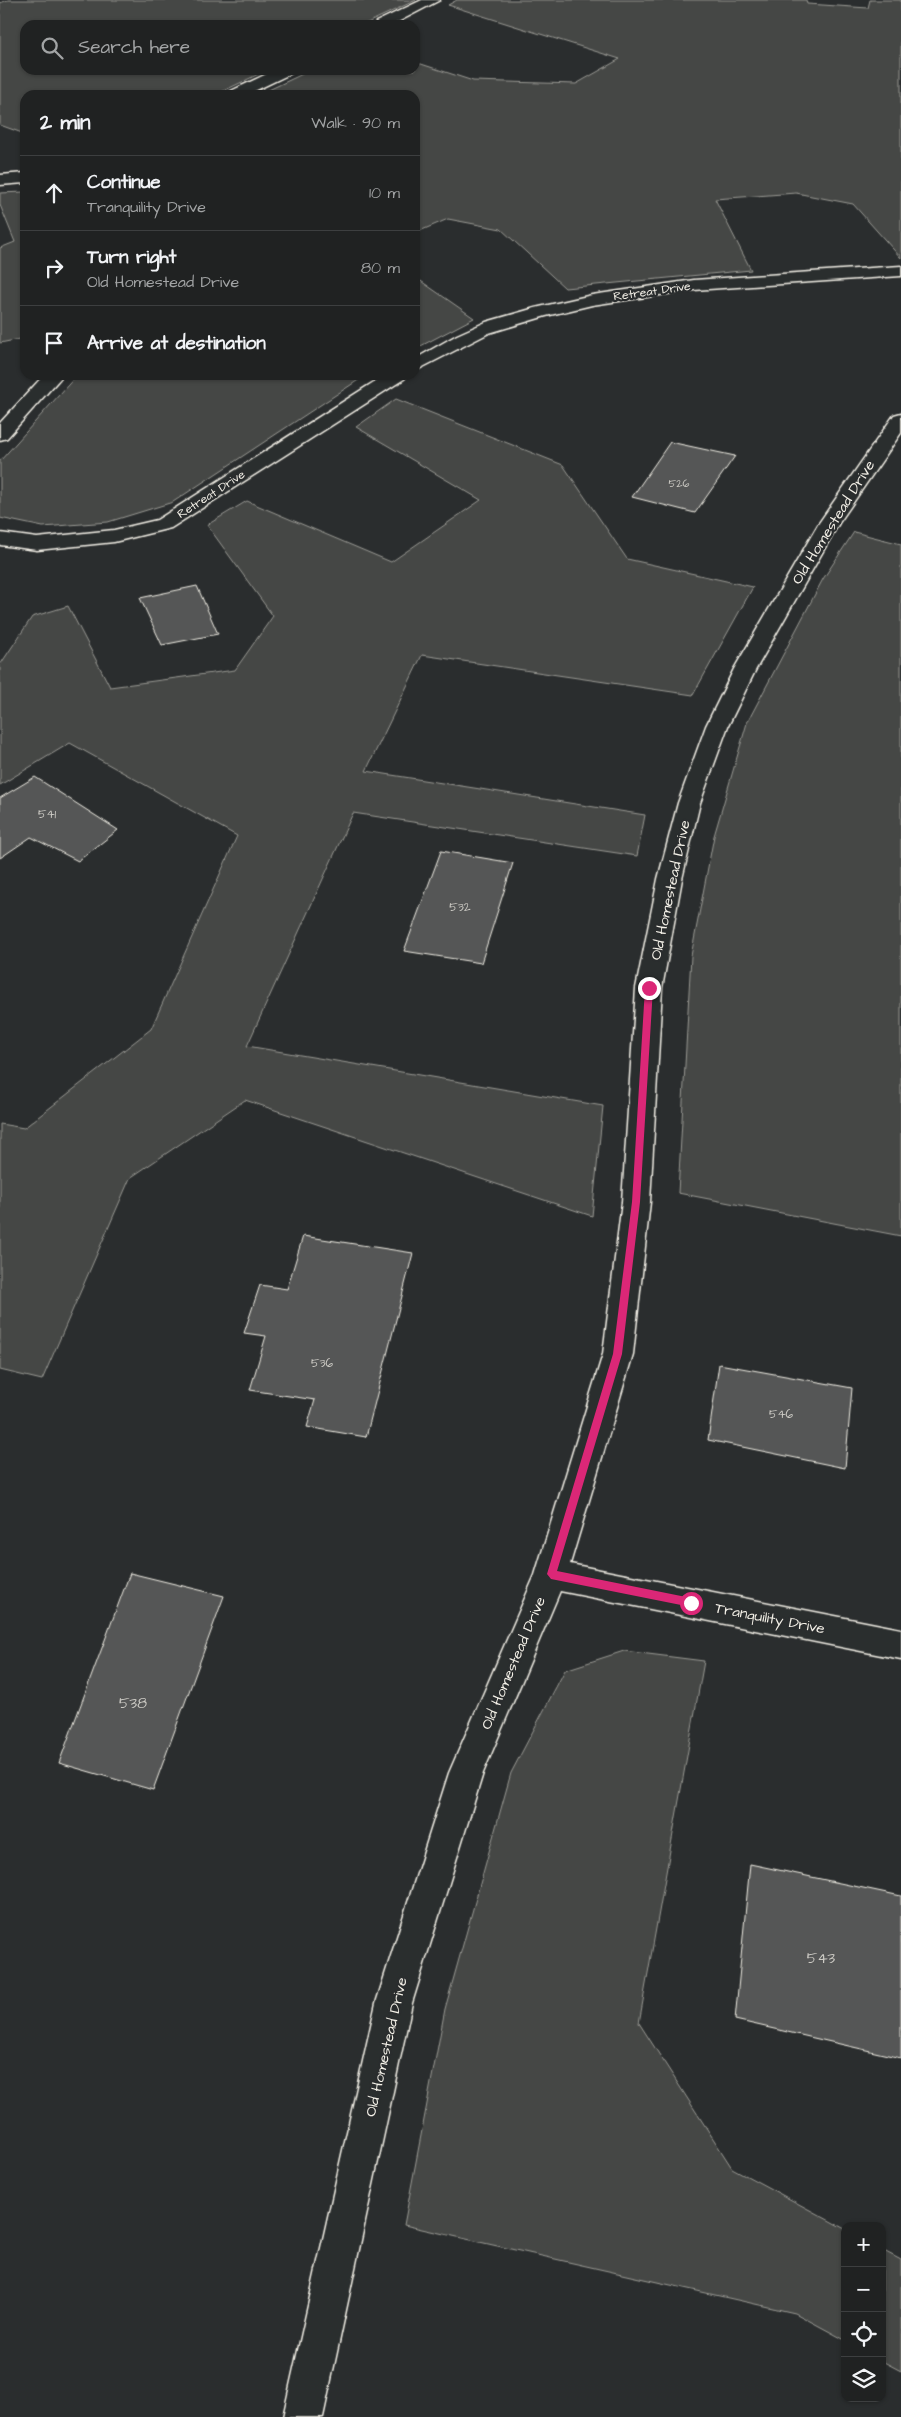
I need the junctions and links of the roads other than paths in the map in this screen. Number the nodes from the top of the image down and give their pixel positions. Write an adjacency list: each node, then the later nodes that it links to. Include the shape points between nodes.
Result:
1 (433, 0): 2 (street)
2 (391, 20)
3 (276, 75): 4 (street)
4 (244, 90)
5 (20, 178): 6 (street)
6 (0, 180)
7 (901, 271): 8 (street, Retreat Drive, via 712,282 608,298 490,326)
8 (420, 363)
9 (49, 380): 12 (street)
10 (390, 380): 13 (street, Retreat Drive, via 164,524 114,536 37,544)
11 (901, 419): 14 (street, Old Homestead Drive, via 829,523 745,670 717,726 689,803 649,988 636,1202 618,1354)
12 (0, 434)
13 (0, 539)
14 (551, 1574): 15 (street, Tranquility Drive); 16 (street, Old Homestead Drive, via 466,1773 394,2003)
15 (901, 1644)
16 (304, 2417)

